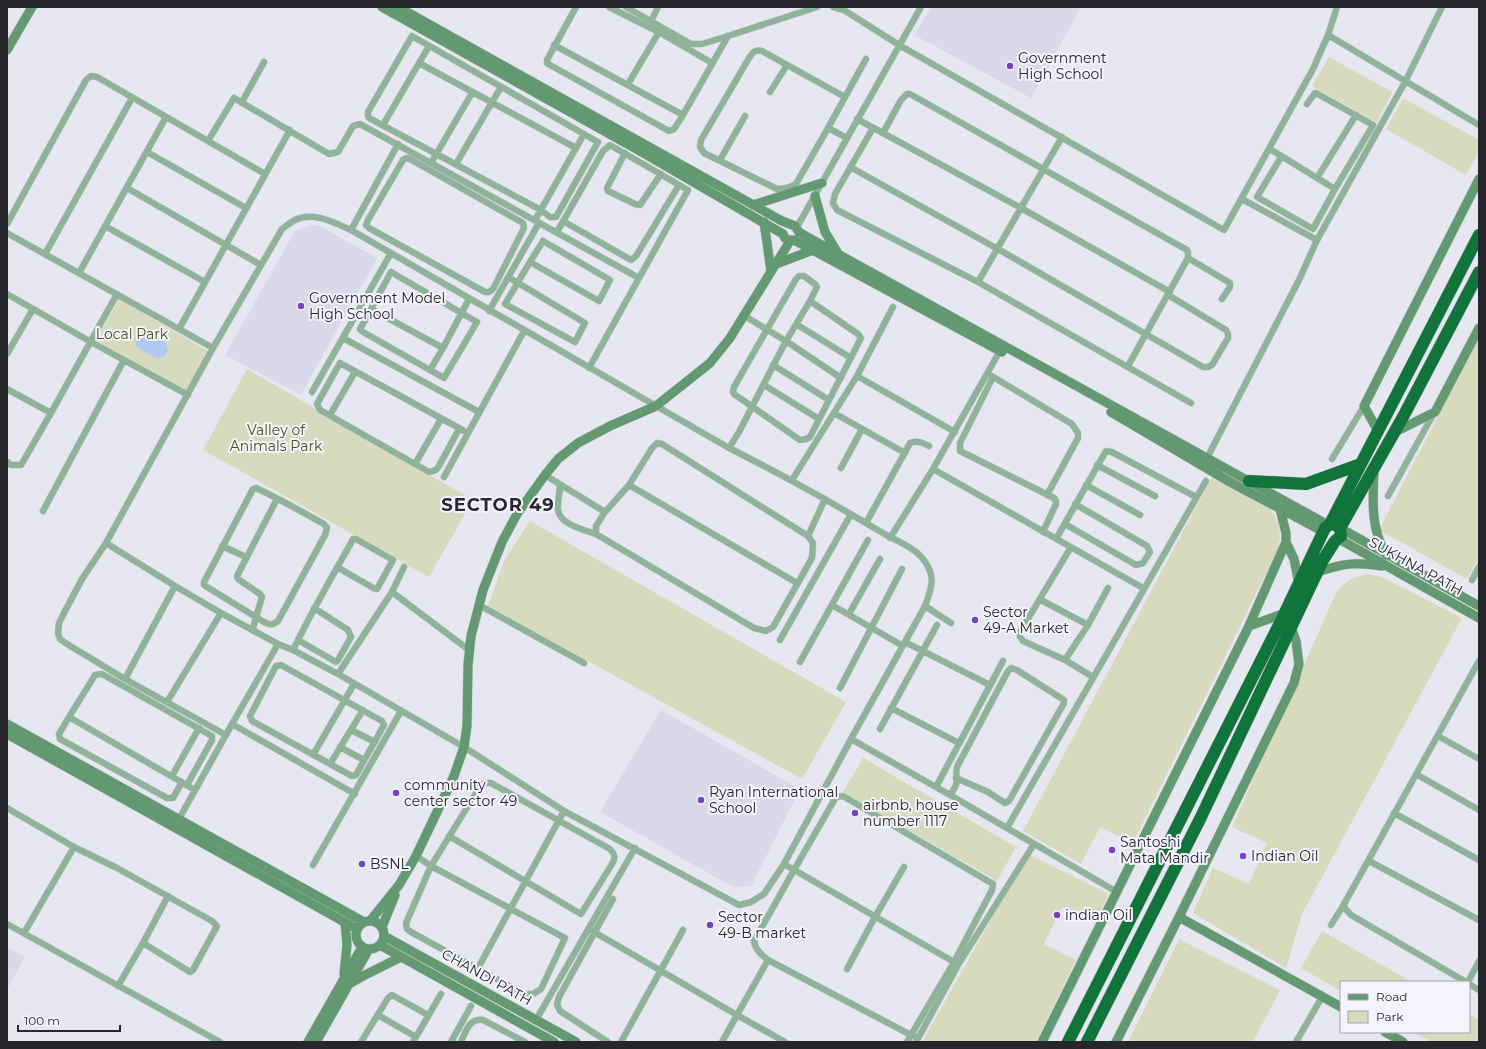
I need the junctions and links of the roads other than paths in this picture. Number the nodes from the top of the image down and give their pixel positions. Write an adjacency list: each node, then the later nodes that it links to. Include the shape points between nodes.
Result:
1 (32, 7): 20 (main road)
2 (382, 7): 79 (main road)
3 (398, 7): 73 (main road)
4 (576, 7): 18 (street)
5 (609, 7): 14 (street)
6 (626, 7): 13 (street)
7 (658, 7): 13 (street)
8 (817, 7): 16 (street)
9 (834, 7): 17 (street, via 844,10)
10 (921, 7): 17 (street)
11 (1337, 7): 15 (street)
12 (1442, 7): 26 (street)
13 (651, 21): 16 (street, via 691,44 702,44)
14 (659, 32): 24 (street); 27 (street)
15 (1328, 35): 26 (street); 53 (street, via 1313,69)
16 (728, 36): 24 (street)
17 (899, 44): 40 (street); 48 (street)
18 (554, 45): 27 (street); 36 (street, via 547,63 656,124 672,131)
19 (429, 46): 23 (street); 28 (street); 41 (street, via 412,36 368,112 369,118)
20 (7, 50)
21 (866, 59): 31 (street)
22 (264, 62): 33 (street)
23 (419, 63): 30 (street); 41 (street)
24 (712, 63): 36 (street)
25 (787, 65): 29 (street); 31 (street); 58 (street, via 762,50 752,52 701,140 702,151)
26 (1405, 82): 42 (street); 87 (street)
27 (628, 84): 36 (street)
28 (501, 87): 34 (street); 47 (street)
29 (770, 92)
30 (472, 93): 34 (street); 56 (street)
31 (845, 97): 43 (street)
32 (132, 98): 39 (street); 80 (street, via 98,77 91,76 86,80); 92 (street)
33 (242, 102): 45 (street); 50 (street, via 236,98 233,100)
34 (492, 103): 52 (street); 60 (street)
35 (1307, 104): 37 (street, via 1316,93)
36 (683, 115)
37 (1356, 115): 65 (street); 70 (street, via 1373,125)
38 (745, 116): 58 (street)
39 (166, 118): 50 (street); 54 (street)
40 (858, 119): 44 (street); 49 (street)
41 (383, 125): 56 (street)
42 (1479, 125)
43 (828, 128): 49 (street); 58 (street, via 796,184 790,188 777,189)
44 (873, 128): 46 (street); 61 (street)
45 (290, 130): 51 (street, via 329,154 338,152 356,124); 63 (street)
46 (883, 133): 62 (street, via 901,100 910,94); 75 (street)
47 (584, 134): 52 (street); 76 (street, via 598,142 559,214 553,218)
48 (1062, 137): 62 (street); 72 (street, via 1224,230)
49 (847, 138): 67 (street)
50 (208, 142): 63 (street)
51 (398, 144): 59 (street); 82 (street)
52 (576, 148): 76 (street)
53 (1270, 149): 57 (street); 72 (street)
54 (147, 152): 69 (street); 74 (street)
55 (625, 153): 64 (street); 64 (street, via 607,188 608,191 640,204); 77 (street, via 610,145 606,146)
56 (437, 154): 59 (street); 60 (street)
57 (1281, 157): 65 (street); 70 (street, via 1256,197 1313,229)
58 (720, 160)
59 (431, 163): 78 (street)
60 (456, 164): 76 (street)
61 (850, 167): 89 (street); 104 (street, via 835,194 833,203 837,210)
62 (1043, 169): 75 (street); 94 (street, via 1187,250)
63 (265, 174): 74 (street)
64 (660, 174): 68 (street)
65 (1317, 178): 70 (street)
66 (1479, 179): 150 (main road)
67 (822, 183): 71 (street); 73 (main road)
68 (679, 185): 77 (street, via 636,256 631,260); 101 (street, via 688,190)
69 (127, 188): 81 (street); 88 (street)
70 (1335, 189)
71 (815, 196): 85 (street); 93 (main road, via 825,232)
72 (1242, 199): 87 (street)
73 (753, 205): 85 (main road)
74 (246, 208): 88 (street)
75 (1021, 208): 89 (street); 109 (street)
76 (541, 210): 78 (street)
77 (563, 220): 83 (street)
78 (537, 221): 83 (street); 100 (street)
79 (764, 222): 85 (main road, via 785,238); 97 (main road)
80 (7, 224)
81 (105, 226): 99 (street); 103 (street)
82 (350, 230): 91 (street); 96 (street, via 309,216 296,219 282,229)
83 (556, 232): 101 (street)
84 (7, 233): 92 (street)
85 (794, 233): 90 (main road); 93 (main road); 97 (main road)
86 (1479, 235): 161 (highway)
87 (1317, 240): 168 (street)
88 (226, 245): 96 (street); 103 (street)
89 (998, 249): 104 (street); 124 (street)
90 (813, 250): 97 (main road); 192 (main road, via 1106,409 1230,482)
91 (391, 253): 106 (street); 125 (street)
92 (45, 254): 99 (street)
93 (839, 255): 168 (main road)
94 (1188, 258): 109 (street); 111 (street, via 1230,283)
95 (530, 262): 95 (street, via 599,301 610,280 543,241); 105 (street)
96 (261, 265): 128 (street)
97 (774, 268): 118 (main road)
98 (1479, 272): 163 (highway)
99 (79, 273): 108 (street)
100 (508, 277): 105 (street); 116 (street)
101 (639, 278): 136 (street)
102 (463, 279): 102 (street, via 366,225 406,158 523,223 524,228 493,289 485,292); 106 (street)
103 (205, 282): 121 (street)
104 (978, 282): 135 (street)
105 (518, 283): 105 (street, via 585,323 575,342 505,304)
106 (457, 292): 110 (street)
107 (7, 294): 114 (street)
108 (117, 294): 121 (street); 127 (street)
109 (1169, 294): 124 (street); 124 (street, via 1226,330 1228,338 1212,365 1203,367)
110 (469, 299): 116 (street); 117 (street)
111 (1222, 299)
112 (810, 300): 119 (street); 122 (street, via 817,288 816,285 804,276 799,276); 132 (street, via 861,338)
113 (893, 307): 140 (street)
114 (33, 309): 127 (street); 130 (street)
115 (371, 309): 117 (street, via 391,272); 129 (street); 137 (street, via 360,329)
116 (490, 310): 123 (street)
117 (462, 313): 129 (street); 137 (street, via 477,322 444,378)
118 (743, 315): 122 (street); 149 (main road, via 730,338 710,363)
119 (796, 324): 126 (street); 132 (street)
120 (1479, 328): 153 (main road)
121 (179, 329): 128 (street)
122 (767, 329): 126 (street); 151 (street, via 733,392)
123 (524, 331): 136 (street); 152 (street)
124 (1146, 334): 135 (street)
125 (343, 338): 145 (street); 152 (street)
126 (786, 341): 134 (street); 142 (street)
127 (90, 342): 133 (street); 155 (street)
128 (213, 348): 146 (street)
129 (443, 348): 137 (street)
130 (7, 354)
131 (996, 356): 139 (street)
132 (851, 358): 142 (street)
133 (124, 360): 146 (street); 193 (street)
134 (774, 365): 143 (street); 147 (street)
135 (1128, 366): 148 (street)
136 (589, 368): 149 (street)
137 (430, 370)
138 (355, 372): 156 (street); 156 (street, via 340,363 318,404 320,410); 157 (street)
139 (987, 374): 141 (street); 162 (street)
140 (857, 376): 154 (street); 162 (street)
141 (993, 377): 185 (street, via 1072,424 1078,433 1078,438); 185 (street, via 960,443 960,451)
142 (841, 378): 147 (street)
143 (764, 384): 151 (street); 158 (street)
144 (7, 389): 155 (street)
145 (312, 392)
146 (188, 395): 207 (street)
147 (829, 400): 158 (street)
148 (1191, 403)
149 (656, 406): 166 (street); 177 (main road, via 578,443 558,459)
150 (1364, 406): 161 (main road); 169 (street)
151 (752, 408): 158 (street, via 800,440 810,437); 166 (street)
152 (479, 412): 164 (street)
153 (1435, 412): 163 (main road); 187 (street)
154 (834, 413): 160 (street); 179 (street)
155 (51, 414): 170 (street, via 21,465 11,465)
156 (330, 415): 171 (street)
157 (441, 419): 159 (street); 171 (street)
158 (819, 419)
159 (459, 429): 164 (street); 171 (street, via 436,470 429,472)
160 (862, 429): 167 (street); 174 (street)
161 (1378, 431): 172 (highway)
162 (954, 432): 176 (street)
163 (1395, 432): 175 (highway)
164 (468, 433): 178 (street)
165 (930, 446): 167 (street, via 915,441 910,443)
166 (729, 448): 179 (street)
167 (905, 453): 197 (street)
168 (1207, 458): 181 (main road)
169 (1332, 459)
170 (7, 462)
171 (415, 464)
172 (1361, 464): 181 (highway, via 1306,484); 200 (highway)
173 (1097, 465): 184 (street); 186 (street); 188 (street, via 1106,451 1109,451)
174 (841, 468)
175 (1374, 468): 200 (highway); 210 (main road, via 1374,521)
176 (933, 469): 199 (street); 203 (street)
177 (545, 475): 182 (street); 228 (main road, via 523,504 502,542)
178 (444, 477)
179 (792, 480): 190 (street)
180 (1206, 481): 188 (street)
181 (1249, 481): 200 (main road)
182 (560, 485): 194 (street); 201 (street, via 558,511 566,522)
183 (630, 485): 194 (street); 202 (street, via 652,448 657,443 662,444); 220 (street)
184 (1086, 485): 191 (street); 196 (street)
185 (1047, 495): 199 (street, via 1054,498 1056,504)
186 (1155, 496)
187 (1388, 496)
188 (1196, 497): 224 (street)
189 (278, 499): 208 (street, via 256,488 253,490); 211 (street); 235 (street, via 324,524 327,531 278,620 270,625)
190 (825, 499): 195 (street); 202 (street)
191 (1075, 504): 198 (street); 198 (street, via 1147,546 1150,552 1143,563 1136,565)
192 (1280, 508): 200 (main road); 206 (main road)
193 (43, 511)
194 (605, 512): 201 (street, via 596,526)
195 (851, 514): 197 (street); 245 (street)
196 (1140, 515)
197 (866, 523): 203 (street)
198 (1064, 524): 204 (street)
199 (1043, 532): 204 (street)
200 (1333, 532): 210 (main road, SUKHNA PATH); 215 (main road, SUKHNA PATH); 218 (highway); 221 (highway)
201 (596, 534): 220 (street, via 760,630 766,631 772,627)
202 (808, 536): 220 (street, via 813,543 812,558)
203 (890, 538): 229 (street, via 909,547 926,562 933,584)
204 (1056, 539): 209 (street)
205 (868, 540): 227 (street)
206 (1286, 542): 221 (main road, via 1294,559); 240 (main road)
207 (106, 543): 222 (street); 258 (street, via 82,579 59,624 58,634 67,644)
208 (222, 546): 211 (street); 235 (street, via 204,585)
209 (1071, 547): 224 (street); 226 (street)
210 (1386, 555): 230 (main road, SUKHNA PATH)
211 (246, 558): 235 (street, via 237,576 262,597)
212 (880, 559): 234 (street)
213 (338, 567): 213 (street, via 353,539 393,560 377,589); 231 (street)
214 (404, 567): 225 (street)
215 (1389, 567): 218 (main road, via 1353,563); 236 (main road, SUKHNA PATH)
216 (1479, 567): 219 (street)
217 (902, 569): 242 (street)
218 (1318, 572): 241 (highway)
219 (1472, 580)
220 (797, 583)
221 (1299, 584): 233 (highway)
222 (175, 586): 232 (street); 258 (street)
223 (1108, 588): 239 (street)
224 (1144, 588): 257 (street)
225 (392, 592): 249 (street); 256 (street)
226 (1041, 600): 239 (street); 251 (street, via 1020,632 1020,637 1023,641)
227 (832, 605): 234 (street); 254 (street)
228 (479, 606): 249 (main road); 255 (street)
229 (925, 606): 237 (street); 247 (street)
230 (1479, 606)
231 (314, 608): 244 (street); 244 (street, via 348,630 350,637 336,662)
232 (221, 613): 243 (street); 263 (street)
233 (1285, 613): 240 (main road); 374 (highway)
234 (848, 614): 242 (street)
235 (256, 617): 243 (street)
236 (1479, 618)
237 (951, 624)
238 (937, 625): 250 (street)
239 (1088, 625): 251 (street)
240 (1249, 626): 314 (main road)
241 (1292, 627): 319 (main road, via 1299,664 1294,683); 375 (highway, via 1201,817)
242 (870, 628): 247 (street); 261 (street)
243 (253, 629): 246 (street)
244 (298, 640): 248 (street)
245 (780, 640)
246 (278, 644): 248 (street); 269 (street)
247 (904, 644): 250 (street); 276 (street)
248 (293, 650): 256 (street)
249 (469, 650): 280 (main road)
250 (923, 651): 260 (street); 264 (street)
251 (1065, 660): 257 (street)
252 (1479, 660): 275 (street)
253 (1003, 661): 260 (street)
254 (800, 662)
255 (584, 663)
256 (338, 674): 259 (street)
257 (1093, 677): 299 (street)
258 (125, 679): 263 (street)
259 (354, 684): 262 (street); 266 (street)
260 (990, 685): 278 (street)
261 (840, 688)
262 (345, 700): 265 (street); 281 (street); 281 (street, via 281,664 276,666 250,716 252,721)
263 (167, 702): 274 (street)
264 (892, 708): 271 (street); 278 (street)
265 (363, 710): 272 (street); 277 (street, via 382,721 384,725)
266 (401, 712): 280 (street); 291 (street)
267 (69, 717): 270 (street, via 92,678 99,674); 286 (street); 288 (street, via 58,736 60,739 167,798 173,798)
268 (7, 724): 297 (main road)
269 (232, 724): 274 (street); 291 (street)
270 (199, 728): 286 (street); 288 (street, via 212,736 212,740)
271 (880, 729)
272 (351, 730): 277 (street); 279 (street)
273 (7, 734): 322 (main road)
274 (226, 735): 290 (street)
275 (1438, 736): 282 (street); 285 (street)
276 (851, 739): 289 (street); 307 (street)
277 (375, 742): 283 (street)
278 (958, 743): 289 (street)
279 (340, 747): 283 (street); 284 (street)
280 (464, 747): 295 (street); 304 (main road, via 454,776)
281 (313, 755): 284 (street)
282 (1479, 759)
283 (364, 760): 284 (street, via 356,775 352,776)
284 (330, 764)
285 (1416, 774): 294 (street); 296 (street)
286 (172, 776): 288 (street)
287 (956, 778): 287 (street, via 956,767 1011,668 1064,700 1009,801 1005,803 988,792); 292 (street, via 956,785)
288 (184, 783): 290 (street)
289 (936, 787): 292 (street)
290 (195, 790): 297 (street)
291 (355, 794): 308 (street)
292 (950, 795): 299 (street)
293 (7, 808): 302 (street)
294 (1479, 810)
295 (564, 811): 298 (street); 303 (street)
296 (1394, 813): 305 (street); 306 (street)
297 (179, 819): 324 (main road)
298 (559, 821): 300 (street, via 485,783 481,785); 312 (street); 312 (street, via 610,849 615,859 581,914)
299 (1007, 828): 301 (street)
300 (449, 836): 309 (street); 312 (street)
301 (1034, 844): 314 (street); 358 (street, via 958,965)
302 (74, 847): 315 (street); 329 (street)
303 (635, 848): 307 (street, via 739,904 751,902 764,894); 328 (street)
304 (416, 856): 309 (street); 313 (main road)
305 (1479, 860)
306 (1369, 861): 317 (street); 321 (street)
307 (784, 864): 311 (street)
308 (313, 865)
309 (431, 866): 318 (street); 338 (street, via 406,923 407,929)
310 (904, 867): 320 (street)
311 (794, 870): 320 (street); 335 (street, via 754,941 756,949); 337 (street, via 836,797 843,796 993,884)
312 (526, 881): 318 (street)
313 (399, 885): 324 (main road); 326 (main road)
314 (1117, 892): 373 (main road)
315 (168, 896): 331 (street); 331 (street, via 215,923 217,926 213,934 190,972)
316 (613, 899): 328 (street)
317 (1343, 906): 325 (street); 341 (street, via 1351,915)
318 (511, 908): 338 (street); 338 (street, via 565,938 541,989 533,994 524,994)
319 (1179, 917): 348 (main road); 376 (main road)
320 (875, 918): 337 (street); 339 (street)
321 (1479, 920)
322 (345, 922): 324 (main road); 345 (main road, via 347,945)
323 (7, 924): 329 (street)
324 (364, 924): 326 (main road, via 377,922); 333 (main road, via 356,938)
325 (1331, 925)
326 (382, 927): 330 (main road)
327 (683, 930): 340 (street)
328 (591, 931): 340 (street); 354 (street); 368 (street, via 557,1004 560,1011)
329 (24, 934): 344 (street)
330 (384, 936): 332 (main road); 354 (main road, CHANDI PATH)
331 (143, 943): 344 (street)
332 (380, 945): 333 (main road, via 373,949); 334 (main road, CHANDI PATH)
333 (365, 948): 345 (main road)
334 (401, 957): 345 (main road); 366 (main road, CHANDI PATH)
335 (768, 960): 353 (street); 356 (street)
336 (1479, 961): 342 (street)
337 (954, 962): 356 (street)
338 (478, 968)
339 (847, 969)
340 (661, 971): 353 (street); 369 (street)
341 (1464, 981)
342 (1468, 981)
343 (1470, 985): 346 (street)
344 (118, 986): 359 (street)
345 (343, 987): 360 (main road); 361 (main road)
346 (1479, 990)
347 (441, 994): 352 (street)
348 (1322, 997): 350 (main road); 377 (street)
349 (471, 1006): 363 (street)
350 (1340, 1006)
351 (378, 1015): 352 (street, via 392,995); 357 (street); 362 (street)
352 (428, 1015): 357 (street)
353 (738, 1015): 370 (street); 371 (street)
354 (536, 1020): 367 (main road, CHANDI PATH)
355 (1387, 1033): 378 (main road)
356 (911, 1035): 358 (street); 372 (street)
357 (414, 1040)
358 (917, 1040)
359 (220, 1042)
360 (308, 1042)
361 (316, 1042)
362 (361, 1042)
363 (450, 1042)
364 (461, 1042): 365 (street, via 469,1026 478,1019)
365 (525, 1042)
366 (554, 1042)
367 (576, 1042)
368 (608, 1042)
369 (622, 1042)
370 (722, 1042)
371 (785, 1042)
372 (907, 1042)
373 (1042, 1042)
374 (1068, 1042)
375 (1087, 1042)
376 (1116, 1042)
377 (1296, 1042)
378 (1403, 1042)

